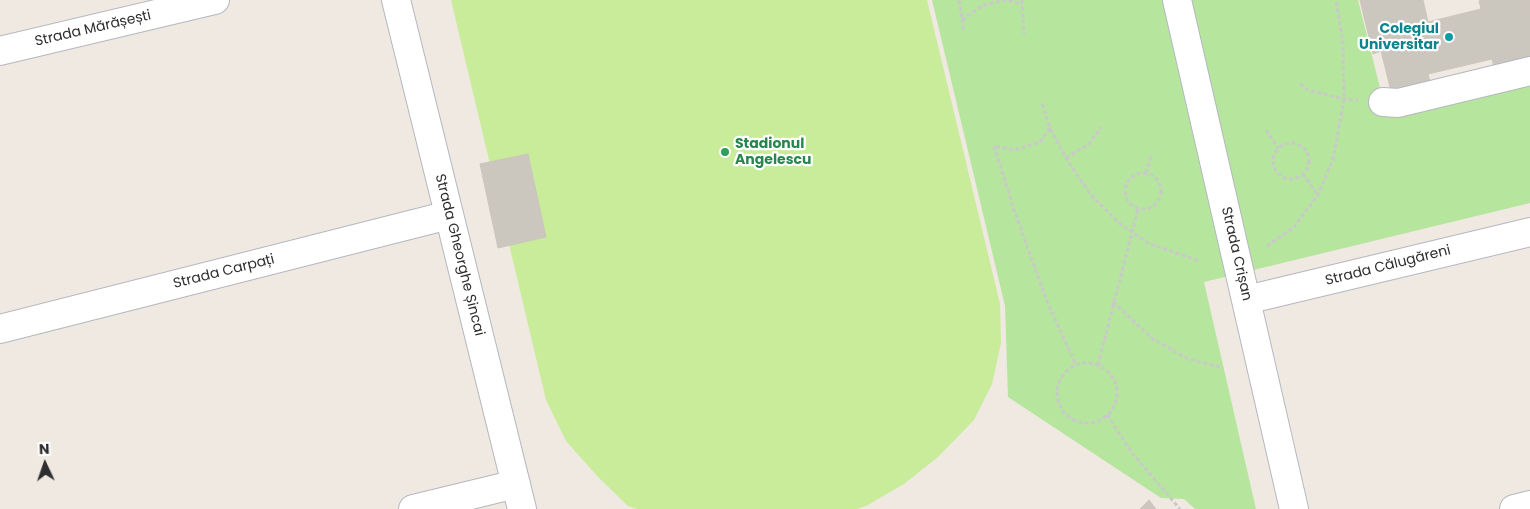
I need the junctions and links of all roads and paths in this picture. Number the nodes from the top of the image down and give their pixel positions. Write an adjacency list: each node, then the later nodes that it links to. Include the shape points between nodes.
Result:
1 (215, 0): 10 (street, Strada Mărășești)
2 (396, 0): 26 (street, Strada Gheorghe Șincai)
3 (959, 0): 7 (path)
4 (1177, 0): 31 (street, Strada Crișan)
5 (1336, 0): 13 (path, via 1343,44)
6 (1022, 2): 7 (path, via 1006,0 983,5); 9 (path)
7 (962, 20): 8 (path)
8 (964, 32)
9 (1024, 34)
10 (0, 51)
11 (1530, 71): 14 (street, via 1398,103)
12 (1300, 84): 13 (path, via 1308,90)
13 (1344, 99): 14 (path); 24 (path, via 1333,159)
14 (1384, 102)
15 (1042, 104): 17 (path)
16 (1101, 127): 21 (path, via 1089,144)
17 (1050, 128): 21 (path); 35 (path, via 1040,142 1015,150 994,146 1046,299)
18 (1266, 130): 19 (path)
19 (1278, 148): 23 (path, via 1273,159 1276,171 1291,179); 23 (path, via 1289,143 1306,151 1309,163)
20 (1152, 154): 22 (path)
21 (1066, 158): 27 (path, via 1090,194)
22 (1146, 173): 25 (path, via 1134,175 1126,184 1128,202); 25 (path, via 1160,184 1160,195 1155,205)
23 (1303, 174): 24 (path)
24 (1318, 195): 29 (path, via 1293,228)
25 (1138, 208): 27 (path)
26 (449, 215): 33 (street, Strada Carpați); 38 (street, Strada Gheorghe Șincai)
27 (1132, 232): 30 (path, via 1148,243); 32 (path)
28 (1530, 232): 31 (street, Strada Călugăreni)
29 (1267, 246)
30 (1199, 261)
31 (1246, 300): 42 (street, Strada Crișan)
32 (1113, 302): 34 (path); 36 (path, via 1153,339 1188,359)
33 (0, 329)
34 (1098, 364): 35 (path); 37 (path, via 1107,370 1117,387 1114,407)
35 (1076, 365): 37 (path, via 1061,377 1057,395 1059,404 1064,412 1081,422 1099,420)
36 (1224, 368)
37 (1107, 415): 41 (path, via 1133,454)
38 (519, 496): 40 (street)
39 (1530, 505): 43 (street)
40 (413, 509)
41 (1180, 509)
42 (1294, 509)
43 (1514, 509)

